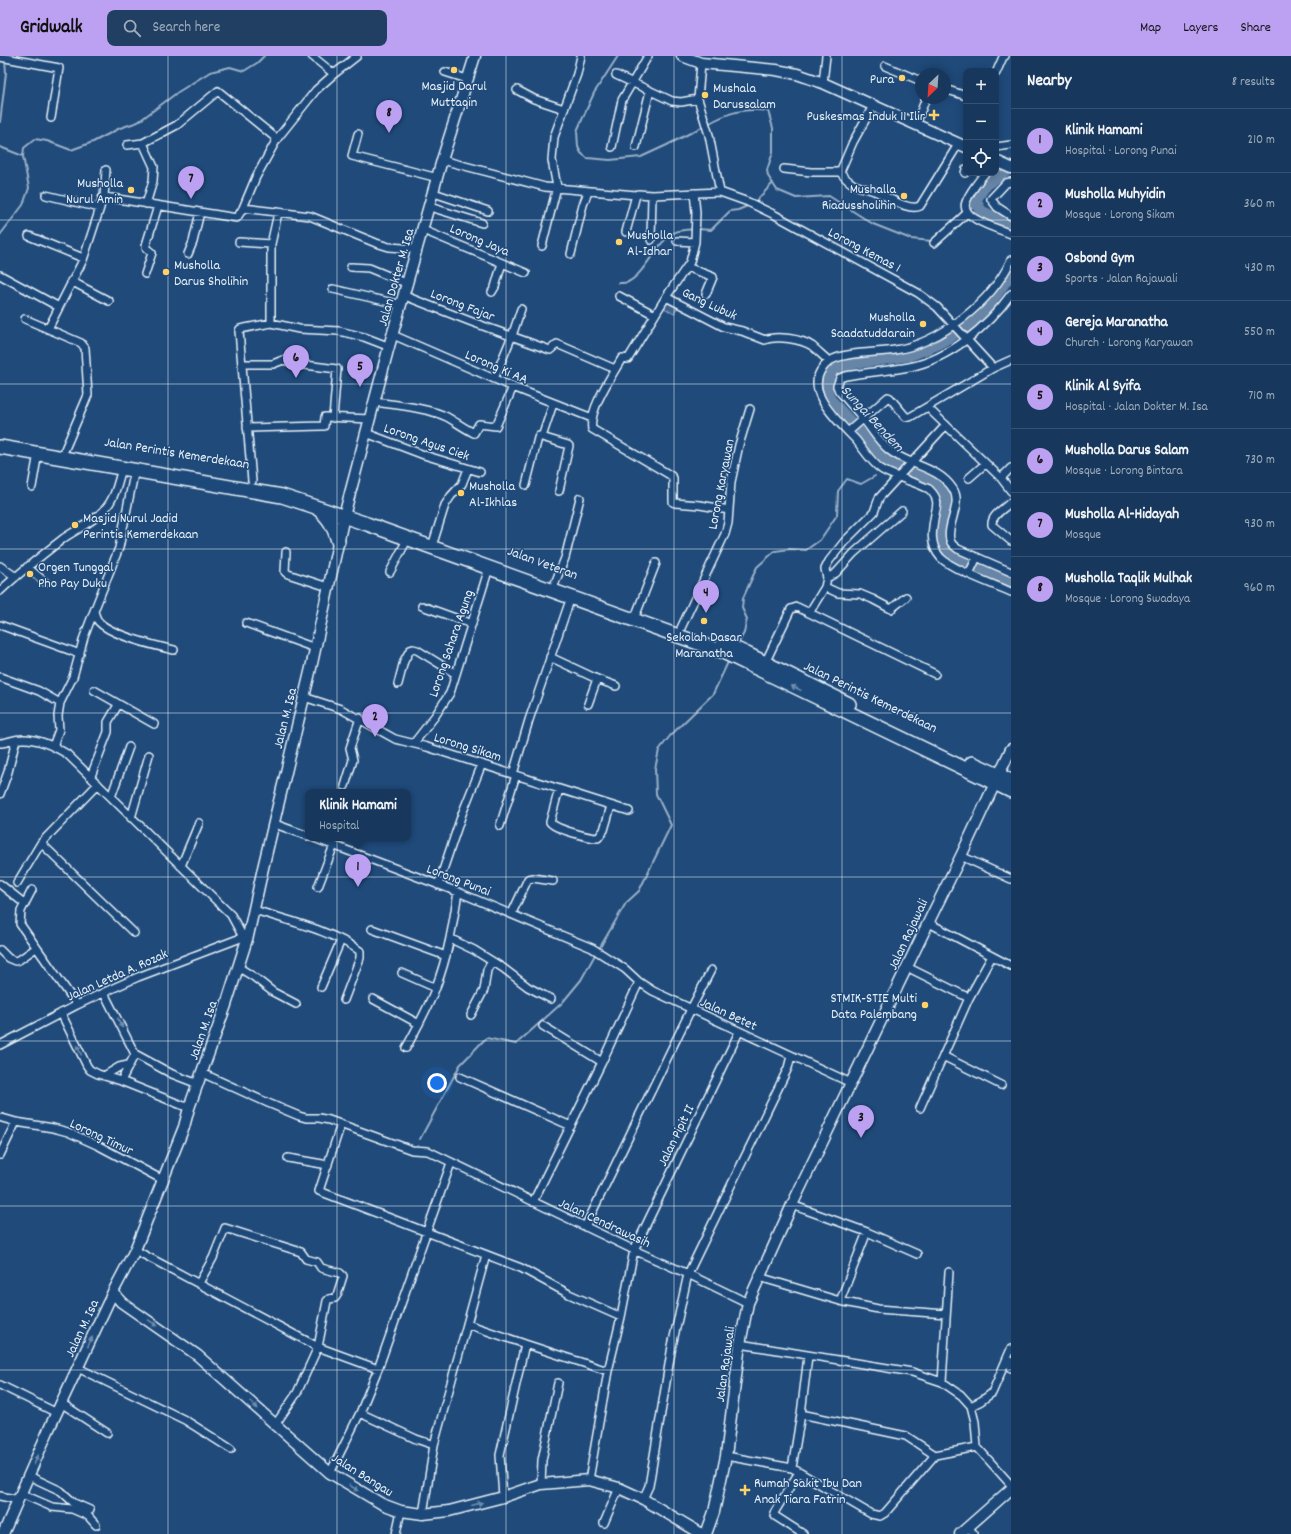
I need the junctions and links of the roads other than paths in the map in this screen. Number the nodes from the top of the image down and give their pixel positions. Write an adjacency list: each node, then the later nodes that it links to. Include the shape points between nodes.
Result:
1 (312, 56): 14 (street)
2 (358, 56): 14 (street)
3 (475, 56): 17 (street, Jalan Dokter M. Isa)
4 (581, 56): 27 (street)
5 (648, 56): 18 (street)
6 (826, 56): 19 (street)
7 (1003, 56): 12 (street)
8 (687, 57): 10 (street)
9 (8, 58): 28 (street, via 60,68)
10 (701, 63): 19 (street, via 776,70); 24 (street)
11 (885, 66): 16 (street)
12 (998, 68)
13 (445, 72): 17 (street)
14 (334, 74): 31 (street, via 305,102)
15 (616, 75): 18 (street)
16 (915, 78)
17 (467, 79): 39 (street, Jalan Dokter M. Isa)
18 (632, 82): 21 (street); 36 (street, via 622,100)
19 (823, 83): 26 (street)
20 (517, 90): 27 (street)
21 (650, 91): 24 (street, via 672,101); 37 (street)
22 (951, 91): 23 (street)
23 (963, 95)
24 (698, 99): 50 (street)
25 (924, 104): 29 (street)
26 (873, 106): 29 (street); 44 (street)
27 (564, 109): 48 (street, via 554,138 552,160)
28 (51, 118)
29 (916, 124): 34 (street)
30 (358, 134): 46 (street, via 353,157)
31 (277, 139): 32 (street, via 218,91 177,125); 61 (street, via 256,176)
32 (143, 143): 33 (street); 57 (street, via 154,167)
33 (127, 145)
34 (962, 145): 44 (street, via 917,207 906,206 875,191 855,185)
35 (1011, 145): 38 (street)
36 (612, 147)
37 (636, 147)
38 (999, 147)
39 (442, 160): 46 (street, Jalan Dokter M. Isa); 48 (street, via 537,185)
40 (999, 162): 41 (street)
41 (1011, 168)
42 (784, 169): 44 (street)
43 (106, 170): 56 (street)
44 (840, 172)
45 (983, 176): 65 (street, via 965,203)
46 (438, 178): 51 (street, Jalan Dokter M. Isa)
47 (1011, 182): 66 (street, via 1006,183 991,200)
48 (557, 187): 49 (street); 78 (street)
49 (588, 192): 54 (street); 81 (street)
50 (720, 192): 52 (street); 105 (street, Lorong Kemas 1, via 775,215 911,288 937,307)
51 (434, 193): 59 (street, Jalan Dokter M. Isa); 62 (street)
52 (694, 193): 55 (street); 75 (street)
53 (46, 195): 60 (street)
54 (636, 195): 55 (street); 69 (street)
55 (652, 195): 72 (street)
56 (104, 197): 57 (street); 60 (street)
57 (146, 204): 58 (street)
58 (158, 206): 63 (street); 88 (street, via 146,245 152,253)
59 (430, 207): 67 (street); 68 (street, Jalan Dokter M. Isa)
60 (100, 208): 82 (street)
61 (243, 208): 63 (street, via 236,219); 64 (street)
62 (488, 211)
63 (200, 212): 80 (street)
64 (278, 213): 77 (street); 79 (street, via 310,216 376,243)
65 (967, 213): 70 (street); 76 (street)
66 (1011, 216)
67 (482, 223)
68 (423, 230): 79 (street, Jalan Dokter M. Isa); 84 (street, Lorong Jaya)
69 (626, 232)
70 (1011, 234)
71 (29, 236): 82 (street)
72 (651, 240)
73 (676, 241): 75 (street)
74 (239, 242): 77 (street)
75 (695, 242): 86 (street)
76 (934, 243)
77 (271, 244): 104 (street)
78 (542, 246)
79 (418, 249): 91 (street, Jalan Dokter M. Isa)
80 (188, 254)
81 (572, 254)
82 (83, 258): 90 (street)
83 (1011, 260): 105 (street, via 986,297)
84 (502, 263): 87 (street, Lorong Jaya); 93 (street)
85 (350, 267): 91 (street, via 369,268)
86 (687, 267): 94 (street, via 713,277); 97 (street)
87 (526, 273)
88 (145, 274)
89 (0, 275): 100 (street)
90 (71, 281): 99 (street); 100 (street)
91 (408, 284): 98 (street, Jalan Dokter M. Isa)
92 (333, 290): 98 (street, Lorong Fajar)
93 (492, 292)
94 (706, 294)
95 (1011, 294): 109 (street, via 987,322)
96 (619, 296): 102 (street)
97 (666, 297): 102 (street); 112 (street, Gang Lubuk, via 724,328 742,331 765,340 780,338 811,346)
98 (403, 300): 107 (street, Jalan Dokter M. Isa); 108 (street, Lorong Fajar)
99 (109, 301)
100 (59, 306): 106 (street)
101 (521, 309): 108 (street)
102 (655, 316): 115 (street, via 628,359 622,358)
103 (25, 319): 106 (street)
104 (268, 323): 110 (street, via 299,329 339,331); 113 (street, via 240,329)
105 (954, 326): 109 (street, Lorong Kemas 1); 112 (street, via 905,348 846,355)
106 (48, 329): 133 (street, via 81,343 85,348 88,395)
107 (393, 335): 110 (street, Jalan Dokter M. Isa); 116 (street, Lorong Ki AA)
108 (512, 336): 115 (street, Lorong Fajar, via 550,350 557,344); 116 (street)
109 (965, 338): 114 (street, Lorong Kemas 1); 125 (street, via 940,356 910,367 840,378 837,386 839,391)
110 (390, 346): 118 (street, Jalan Dokter M. Isa)
111 (1011, 360): 114 (street)
112 (829, 361): 128 (street, via 818,376 818,389 826,408)
113 (242, 364): 122 (street, via 273,364 283,360 337,369); 127 (street)
114 (994, 368): 120 (street)
115 (615, 370): 123 (street, via 601,394)
116 (494, 379): 117 (street, Lorong Ki AA)
117 (513, 387): 118 (street, via 496,426 479,424 475,432 441,415); 119 (street, Lorong Ki AA)
118 (374, 402): 124 (street, Jalan Dokter M. Isa)
119 (553, 404): 123 (street, Lorong Ki AA); 130 (street)
120 (928, 408): 125 (street, via 907,417 888,398); 126 (street)
121 (750, 409): 153 (street, Lorong Karyawan, via 731,482)
122 (332, 418): 124 (street); 127 (street, via 325,417 324,426)
123 (592, 418): 153 (street, via 592,429 673,478 673,502)
124 (370, 419): 129 (street, Jalan Dokter M. Isa)
125 (861, 421): 128 (street); 136 (street, via 883,445)
126 (946, 425): 135 (street); 136 (street)
127 (248, 428): 144 (street)
128 (850, 431): 141 (street, via 880,468)
129 (366, 433): 139 (street, Lorong Agus Ciek); 155 (street, Jalan Dokter M. Isa)
130 (542, 437): 145 (street, via 538,438); 147 (street, via 569,446)
131 (0, 439): 133 (highway, Jalan Perintis Kemerdekaan)
132 (0, 446): 134 (highway)
133 (65, 449): 144 (highway, Jalan Perintis Kemerdekaan)
134 (38, 453): 138 (highway); 146 (street)
135 (985, 464): 142 (street); 143 (street)
136 (909, 465): 141 (street); 161 (street, via 924,467 937,474 954,490 956,495 950,540 958,549)
137 (1011, 468): 143 (street)
138 (129, 469): 149 (highway); 164 (street, via 105,509); 180 (street, via 119,548)
139 (468, 469): 140 (street, Lorong Agus Ciek); 157 (street, via 462,484 446,505)
140 (480, 472)
141 (900, 476): 167 (street, via 929,489 934,494 936,507 932,538 936,549 943,560); 170 (street, via 878,499 874,512 829,561 825,571)
142 (969, 478)
143 (1001, 478): 148 (street)
144 (252, 481): 149 (highway, Jalan Perintis Kemerdekaan)
145 (526, 485)
146 (32, 487)
147 (559, 491)
148 (1011, 491)
149 (282, 492): 152 (highway); 155 (highway, Jalan Perintis Kemerdekaan)
150 (580, 498): 172 (street, via 565,558)
151 (1011, 502): 159 (street, via 994,518 992,525)
152 (316, 507): 155 (highway); 158 (highway, via 326,515)
153 (729, 510): 186 (street, Lorong Karyawan, via 725,534)
154 (902, 511): 170 (street, via 854,553 836,573)
155 (345, 512): 156 (highway, Jalan Veteran); 157 (highway, Jalan Veteran); 158 (street, Jalan M. Isa)
156 (408, 538): 165 (highway, Jalan Veteran); 166 (street)
157 (434, 540): 172 (highway, Jalan Veteran)
158 (338, 541): 173 (street, Jalan M. Isa)
159 (1011, 541)
160 (286, 552): 173 (street, via 285,572)
161 (976, 559): 167 (street); 168 (street)
162 (656, 563): 181 (street)
163 (0, 566): 169 (street)
164 (27, 567): 169 (street); 171 (street)
165 (489, 568): 177 (highway, Jalan Veteran); 185 (street, Lorong Sahara Agung)
166 (390, 572)
167 (970, 572): 176 (street)
168 (1011, 572)
169 (16, 577): 175 (street)
170 (827, 578): 174 (street)
171 (45, 582)
172 (555, 583): 181 (highway, Jalan Veteran)
173 (328, 586): 187 (street, Jalan M. Isa)
174 (825, 587): 178 (street, via 838,593 860,594 891,609); 182 (street)
175 (0, 591)
176 (1011, 592)
177 (571, 597): 188 (highway, Jalan Veteran); 191 (street)
178 (906, 597)
179 (422, 606): 185 (street)
180 (94, 611): 189 (street, via 99,622 112,631); 190 (street)
181 (637, 612): 186 (highway, Jalan Veteran)
182 (809, 613): 192 (street, via 797,607 791,609); 194 (street)
183 (246, 623): 187 (street)
184 (0, 624): 190 (street)
185 (472, 624): 193 (street, Lorong Sahara Agung)
186 (682, 628): 188 (highway, Jalan Veteran)
187 (315, 648): 200 (street, Jalan M. Isa)
188 (726, 649): 192 (highway, Jalan Perintis Kemerdekaan)
189 (174, 650)
190 (80, 654): 201 (street)
191 (550, 657): 196 (street); 214 (street, via 529,720)
192 (763, 667): 216 (highway, Jalan Perintis Kemerdekaan)
193 (456, 674): 197 (street, via 413,649 404,660); 208 (street, Lorong Sahara Agung, via 447,698)
194 (935, 674)
195 (0, 677): 201 (street, via 39,691)
196 (597, 679): 198 (street); 203 (street)
197 (398, 684)
198 (616, 686)
199 (94, 690): 202 (street)
200 (304, 697): 204 (street, Lorong Sikam); 228 (street, Jalan M. Isa)
201 (60, 703): 209 (street, via 59,730)
202 (118, 704): 205 (street); 215 (street, via 108,722 108,732)
203 (588, 704)
204 (360, 718): 208 (street, Lorong Sikam, via 388,736); 219 (street, via 350,748 353,760)
205 (154, 724)
206 (16, 740): 207 (street); 209 (street, via 31,740); 222 (street)
207 (0, 743)
208 (414, 743): 213 (street, Lorong Sikam)
209 (53, 746): 215 (street, via 67,754)
210 (129, 747): 223 (street)
211 (1011, 749): 216 (street, Jalan Rajawali)
212 (149, 755): 226 (street)
213 (482, 764): 214 (street, Lorong Sikam); 240 (street)
214 (515, 774): 220 (street, Lorong Sikam); 229 (street)
215 (91, 776): 218 (street)
216 (996, 781): 217 (highway); 221 (highway); 234 (street, Jalan Rajawali)
217 (1011, 781)
218 (98, 784): 223 (street); 232 (street)
219 (345, 786)
220 (558, 789): 224 (street, Lorong Sikam); 224 (street, via 550,822 563,829 598,838 604,830)
221 (1011, 792)
222 (0, 794)
223 (111, 797): 226 (street)
224 (611, 806): 225 (street, Lorong Sikam)
225 (629, 811)
226 (132, 818): 235 (street)
227 (199, 823): 235 (street)
228 (275, 824): 230 (street); 245 (street, Jalan M. Isa)
229 (500, 826)
230 (305, 835)
231 (323, 841): 233 (street, Lorong Punai)
232 (41, 844): 238 (street); 249 (street)
233 (334, 845): 240 (street, Lorong Punai); 241 (street)
234 (961, 856): 236 (street); 247 (street, Jalan Rajawali)
235 (181, 866): 250 (street, via 231,915)
236 (1011, 879)
237 (553, 881): 246 (street, via 528,879)
238 (17, 883)
239 (0, 884): 244 (street)
240 (438, 885): 243 (street, Lorong Punai)
241 (318, 887)
242 (32, 890): 244 (street)
243 (458, 892): 246 (street, Lorong Punai); 251 (street)
244 (25, 904): 253 (street, via 21,911 20,924)
245 (254, 910): 250 (street, Jalan M. Isa); 252 (street)
246 (512, 913): 255 (street, Lorong Punai)
247 (929, 923): 257 (street); 261 (street, Jalan Rajawali)
248 (372, 929): 256 (street)
249 (134, 933)
250 (246, 936): 260 (street, Jalan M. Isa); 267 (street, Jalan Letda A. Rozak, via 138,977)
251 (451, 939): 256 (street); 258 (street)
252 (341, 940): 265 (street); 271 (street, via 358,950 361,955)
253 (36, 948): 254 (street, via 15,961); 273 (street)
254 (0, 950)
255 (604, 954): 264 (street, Jalan Betet)
256 (446, 956): 266 (street)
257 (992, 956): 259 (street); 268 (street)
258 (492, 961): 270 (street, via 528,987); 276 (street, via 487,970 484,990)
259 (1011, 966)
260 (238, 967): 272 (street, via 273,992); 287 (street, Jalan M. Isa)
261 (907, 967): 268 (street); 291 (street, Jalan Rajawali)
262 (712, 970): 274 (street)
263 (402, 973): 266 (street)
264 (639, 982): 274 (street, Jalan Betet); 285 (street)
265 (321, 987)
266 (436, 988): 277 (street)
267 (104, 993): 273 (street, Jalan Letda A. Rozak); 282 (street, one-way to 282)
268 (969, 998): 284 (street)
269 (373, 999): 277 (street)
270 (551, 999)
271 (344, 1000)
272 (296, 1004)
273 (77, 1005): 275 (street, Jalan Letda A. Rozak)
274 (691, 1010): 279 (street, Jalan Betet); 307 (street)
275 (61, 1013): 280 (street, Jalan Letda A. Rozak); 288 (street, one-way to 275, via 94,1073 87,1066)
276 (471, 1015)
277 (419, 1024): 281 (street)
278 (543, 1026): 285 (street)
279 (740, 1032): 283 (street, Jalan Betet); 311 (street, Jalan Pipit II)
280 (0, 1045)
281 (406, 1048)
282 (135, 1054): 286 (street); 292 (street, via 172,1074)
283 (791, 1056): 291 (street, Jalan Betet); 315 (street, via 788,1068)
284 (943, 1056): 293 (street); 295 (street)
285 (602, 1062): 299 (street)
286 (128, 1065): 288 (street); 290 (street)
287 (202, 1073): 292 (street, Jalan M. Isa); 298 (street, Jalan Cendrawasih, via 299,1116 323,1118)
288 (104, 1076): 290 (street)
289 (460, 1077): 299 (street)
290 (121, 1081): 294 (street)
291 (851, 1083): 306 (street, Jalan Rajawali)
292 (198, 1084): 294 (street, Jalan M. Isa)
293 (1001, 1085)
294 (189, 1108): 304 (street, Jalan M. Isa)
295 (920, 1108)
296 (2, 1118): 297 (street, Lorong Timur)
297 (16, 1122): 300 (street); 304 (street, Lorong Timur, via 68,1132)
298 (341, 1124): 302 (street, Jalan Cendrawasih, via 412,1150 428,1151); 303 (street)
299 (570, 1126): 305 (street)
300 (0, 1154)
301 (288, 1158): 303 (street)
302 (452, 1163): 305 (street, Jalan Cendrawasih); 309 (street)
303 (328, 1164): 309 (street, via 319,1191)
304 (163, 1180): 310 (street, Jalan M. Isa)
305 (533, 1202): 307 (street, Jalan Cendrawasih)
306 (792, 1205): 308 (street); 316 (street, Jalan Rajawali)
307 (585, 1227): 311 (street, Jalan Cendrawasih)
308 (867, 1232): 312 (street); 319 (street)
309 (427, 1233): 313 (street); 334 (street)
310 (135, 1250): 317 (street); 318 (street, Jalan M. Isa)
311 (634, 1250): 315 (street, Jalan Cendrawasih); 324 (street, Jalan Pipit II)
312 (917, 1254)
313 (486, 1255): 324 (street, via 521,1268 569,1294); 325 (street)
314 (949, 1272): 323 (street)
315 (688, 1274): 322 (street, Jalan Cendrawasih); 363 (street, via 672,1346 649,1486)
316 (759, 1277): 319 (street); 322 (street, Jalan Rajawali)
317 (198, 1283): 328 (street); 328 (street, via 213,1258 225,1228 301,1252 306,1259 317,1262 320,1268 340,1273 343,1277 335,1298 327,1301)
318 (113, 1292): 320 (street, Jalan M. Isa); 321 (street, Jalan Bangau)
319 (840, 1301): 323 (street, via 878,1309)
320 (108, 1302): 321 (street); 332 (street, Jalan M. Isa, one-way to 320)
321 (121, 1302): 344 (street, Jalan Bangau, one-way to 344, via 197,1354)
322 (748, 1303): 327 (street, Jalan Rajawali)
323 (946, 1314): 336 (street)
324 (621, 1317): 335 (street, Jalan Pipit II)
325 (467, 1324): 326 (street); 346 (street)
326 (525, 1344): 335 (street); 362 (street, via 500,1455)
327 (740, 1344): 330 (street); 350 (street, Jalan Rajawali)
328 (318, 1347): 334 (street); 344 (street, via 297,1393)
329 (1011, 1349): 340 (street, via 992,1393)
330 (808, 1356): 336 (street, via 912,1372); 343 (street)
331 (1011, 1361): 333 (street)
332 (78, 1368): 339 (street, Jalan M. Isa); 348 (street, via 185,1420)
333 (1011, 1368)
334 (378, 1369): 342 (street)
335 (608, 1371): 355 (street, Jalan Pipit II)
336 (942, 1382): 340 (street, via 961,1395)
337 (558, 1383): 356 (street, via 542,1460)
338 (0, 1385): 341 (street)
339 (62, 1403): 341 (street, Jalan M. Isa); 345 (street)
340 (971, 1406): 347 (street)
341 (57, 1413): 354 (street, Jalan M. Isa, one-way to 341)
342 (360, 1413): 346 (street); 353 (street)
343 (801, 1414): 349 (street, via 906,1436); 351 (street)
344 (275, 1426): 353 (street, Jalan Bangau)
345 (107, 1433)
346 (434, 1445): 367 (street)
347 (977, 1447): 349 (street); 357 (street)
348 (231, 1449)
349 (935, 1455): 352 (street, via 880,1516 871,1514)
350 (726, 1456): 351 (street); 364 (street, Jalan Rajawali)
351 (792, 1468): 352 (street)
352 (799, 1472): 375 (street, via 774,1513)
353 (330, 1473): 366 (street, Jalan Bangau, one-way to 366, via 382,1504)
354 (29, 1476): 361 (street, Jalan M. Isa); 365 (street, via 61,1491 74,1503)
355 (589, 1480): 356 (street, Jalan Bangau); 358 (street, Jalan Bangau)
356 (541, 1484): 362 (street, Jalan Bangau)
357 (1011, 1485)
358 (619, 1488): 363 (street, Jalan Bangau); 368 (street)
359 (1011, 1489): 370 (street)
360 (0, 1496): 361 (street)
361 (20, 1497): 369 (street, via 52,1507 72,1509 88,1516); 371 (street, Jalan M. Isa)
362 (503, 1497): 367 (street, Jalan Bangau, one-way to 362, via 449,1511)
363 (643, 1499): 373 (street, Jalan Bangau)
364 (716, 1500): 373 (street); 374 (street, Jalan Rajawali)
365 (90, 1510)
366 (401, 1511): 367 (street, Jalan Bangau); 372 (street)
367 (423, 1514)
368 (604, 1523)
369 (96, 1525)
370 (967, 1532)
371 (3, 1534)
372 (396, 1534)
373 (702, 1534)
374 (706, 1534)
375 (803, 1534)

